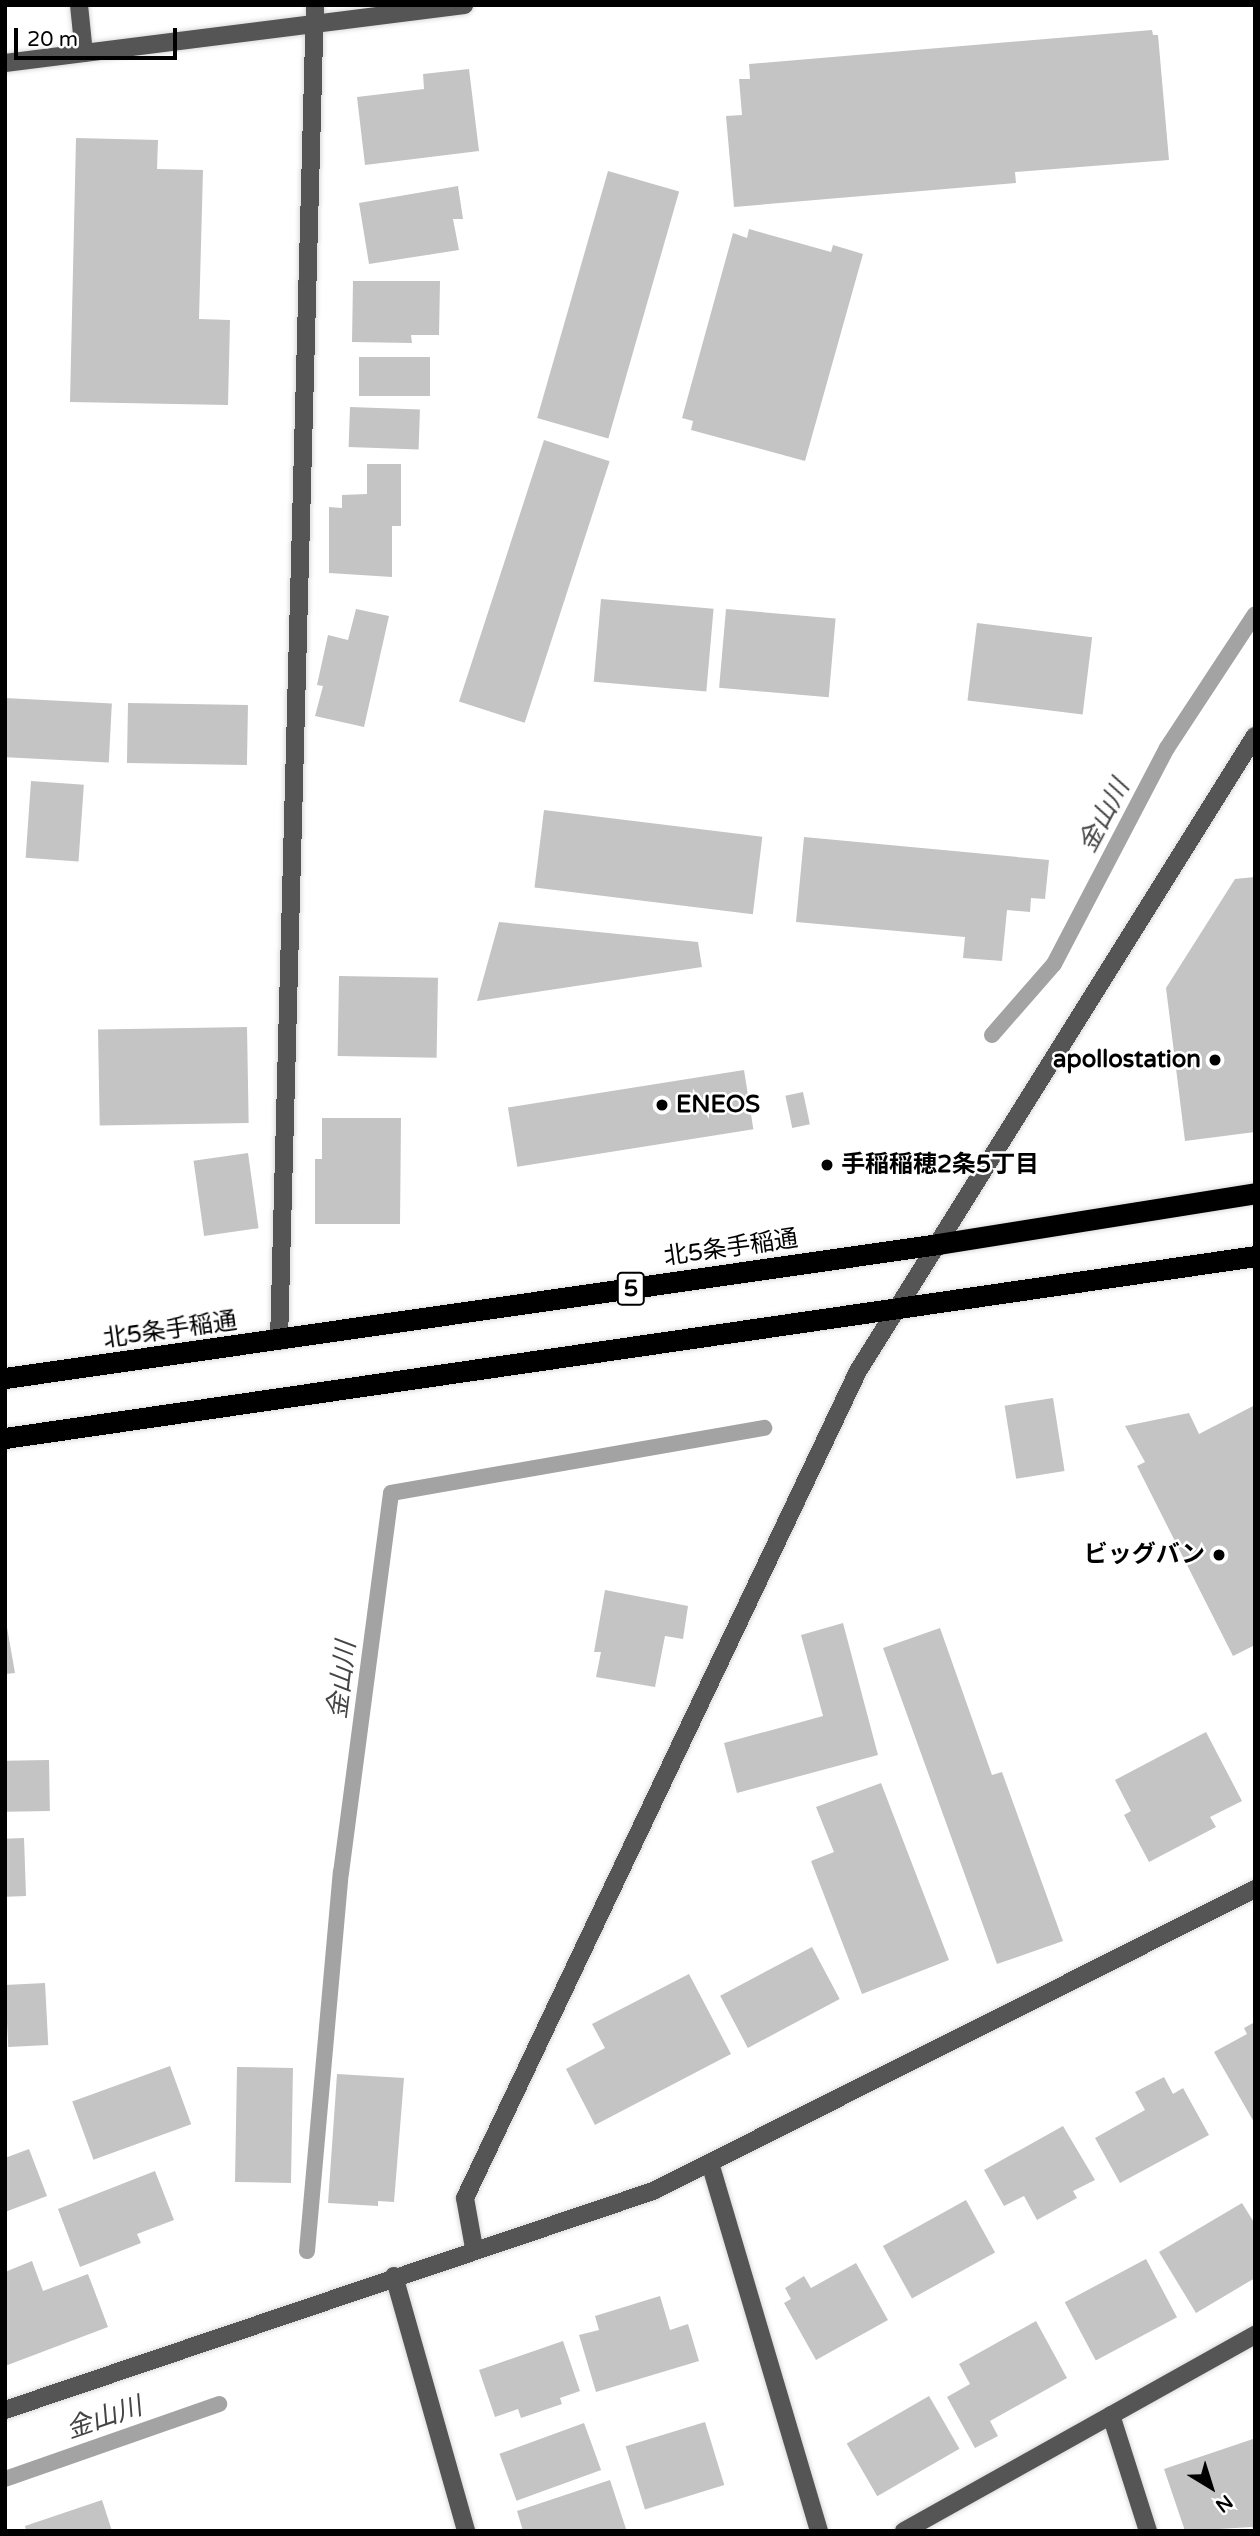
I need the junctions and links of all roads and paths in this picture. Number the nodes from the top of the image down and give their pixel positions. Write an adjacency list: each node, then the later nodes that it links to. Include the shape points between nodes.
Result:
1 (79, 5): 5 (street)
2 (315, 5): 4 (street)
3 (464, 5): 4 (street)
4 (314, 24): 5 (street); 12 (street)
5 (84, 54): 6 (street)
6 (5, 63)
7 (1255, 736): 9 (street)
8 (1255, 1193): 9 (highway, 北5条手稲通 / 5)
9 (938, 1244): 11 (street); 12 (highway, 北5条手稲通 / 5)
10 (1255, 1256): 11 (highway, 5)
11 (895, 1310): 14 (highway, 5); 17 (street, via 858,1371 465,2198)
12 (279, 1341): 13 (highway, 北5条手稲通 / 5)
13 (5, 1378)
14 (5, 1438)
15 (1255, 1889): 16 (street)
16 (710, 2163): 17 (street, via 653,2191); 23 (street)
17 (474, 2248): 18 (street)
18 (394, 2276): 20 (street); 22 (street)
19 (1255, 2335): 21 (street)
20 (5, 2410)
21 (1111, 2415): 24 (street); 25 (street)
22 (466, 2531)
23 (820, 2531)
24 (904, 2531)
25 (1149, 2531)

